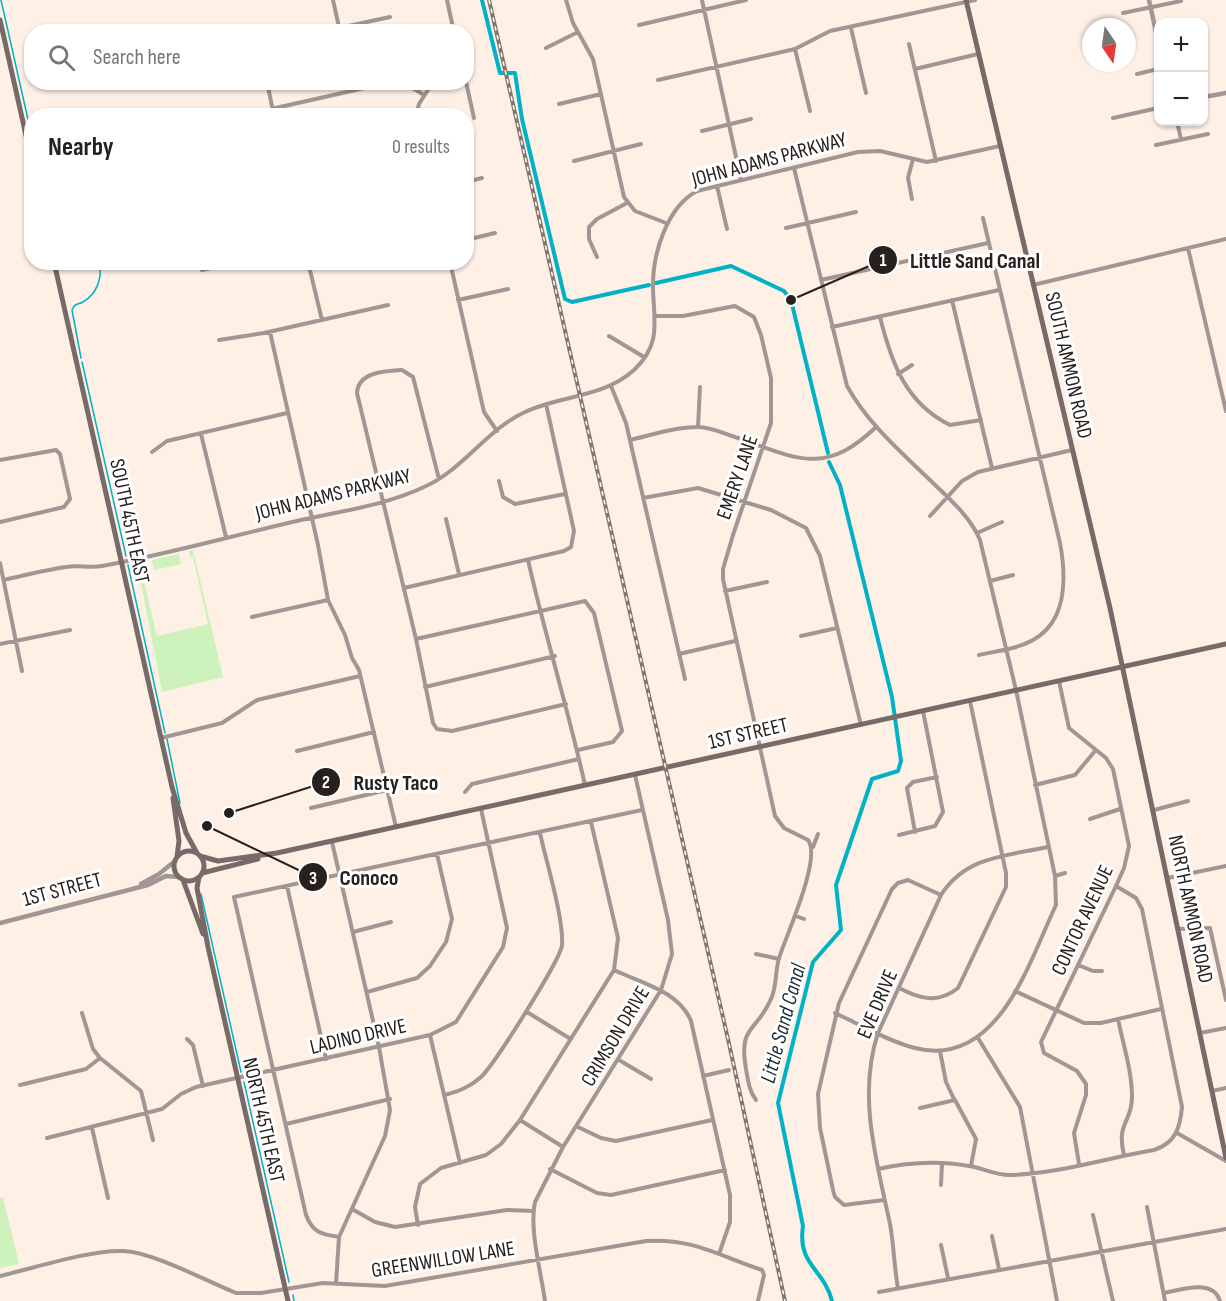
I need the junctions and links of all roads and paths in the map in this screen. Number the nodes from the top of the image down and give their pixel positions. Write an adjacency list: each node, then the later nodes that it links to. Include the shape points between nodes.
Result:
1 (333, 0): 16 (street)
2 (447, 0): 18 (street)
3 (566, 0): 21 (street)
4 (702, 0): 11 (street)
5 (746, 0): 11 (street)
6 (975, 0): 8 (street)
7 (1149, 0): 10 (street)
8 (966, 1): 20 (street); 25 (main road, SOUTH AMMON ROAD)
9 (1181, 1): 10 (street)
10 (1151, 7): 12 (street); 15 (street)
11 (705, 10): 19 (street); 26 (street)
12 (1123, 13)
13 (390, 17): 17 (street)
14 (0, 20): 50 (main road)
15 (1154, 22)
16 (338, 24)
17 (354, 24)
18 (452, 24)
19 (639, 25)
20 (850, 28): 24 (street, via 821,34); 36 (street)
21 (578, 32): 23 (street); 38 (street, via 590,51)
22 (909, 44): 27 (street)
23 (546, 48)
24 (795, 49): 26 (street); 46 (street)
25 (978, 54): 27 (street); 57 (main road, SOUTH AMMON ROAD)
26 (718, 66): 30 (street); 49 (street)
27 (915, 69): 61 (street)
28 (1154, 70): 29 (street)
29 (1137, 74)
30 (658, 80)
31 (269, 90): 42 (street)
32 (355, 90): 42 (street)
33 (415, 90): 39 (street)
34 (428, 90): 39 (street)
35 (468, 90): 44 (street)
36 (866, 93)
37 (1226, 93): 40 (street)
38 (601, 94): 41 (street); 58 (street)
39 (424, 96): 43 (street)
40 (1208, 96)
41 (560, 104)
42 (273, 108)
43 (419, 108)
44 (472, 108)
45 (1154, 109): 47 (street)
46 (810, 111)
47 (1113, 118)
48 (751, 119): 49 (street)
49 (729, 125): 52 (street); 65 (street)
50 (24, 126)
51 (1178, 126): 54 (street)
52 (702, 131)
53 (1208, 134): 54 (street)
54 (1181, 139): 56 (street)
55 (641, 144): 58 (street)
56 (1156, 145)
57 (1000, 146): 61 (street, JOHN ADAMS PARKWAY); 85 (main road, SOUTH AMMON ROAD)
58 (614, 151): 60 (street); 68 (street)
59 (912, 159): 61 (street, JOHN ADAMS PARKWAY); 62 (street, JOHN ADAMS PARKWAY, via 872,151); 67 (street, via 908,177)
60 (574, 161)
61 (936, 161)
62 (794, 168): 65 (street, JOHN ADAMS PARKWAY); 72 (street)
63 (482, 178): 64 (street)
64 (474, 180)
65 (741, 180): 66 (street, JOHN ADAMS PARKWAY)
66 (717, 186): 71 (street, JOHN ADAMS PARKWAY, via 687,196); 74 (street)
67 (912, 199)
68 (627, 203): 71 (street, via 635,211); 80 (street, via 589,226 589,239)
69 (856, 212): 72 (street)
70 (983, 218): 78 (street)
71 (666, 223): 91 (street, JOHN ADAMS PARKWAY, via 654,277)
72 (807, 223): 73 (street); 84 (street)
73 (786, 228)
74 (727, 229)
75 (495, 233): 76 (street)
76 (474, 238)
77 (1226, 239): 79 (street)
78 (988, 243): 84 (street); 87 (street)
79 (1188, 248): 85 (street); 104 (street)
80 (597, 257)
81 (56, 270): 133 (main road, SOUTH 45TH EAST)
82 (310, 270): 93 (street)
83 (452, 270): 88 (street)
84 (821, 280): 94 (street)
85 (1033, 285): 113 (main road, SOUTH AMMON ROAD)
86 (508, 289): 88 (street)
87 (999, 290): 89 (street); 115 (street)
88 (458, 300): 109 (street, via 484,412)
89 (952, 300): 92 (street); 106 (street)
90 (388, 305): 93 (street)
91 (657, 316): 98 (street, JOHN ADAMS PARKWAY, via 654,338); 112 (street, EMERY LANE, via 683,316 735,306 754,317 773,393 771,423)
92 (880, 316): 94 (street); 100 (street)
93 (322, 320): 95 (street)
94 (832, 327): 108 (street, via 847,386)
95 (270, 332): 97 (street); 105 (street)
96 (609, 336): 98 (street)
97 (219, 340)
98 (644, 357): 101 (street, JOHN ADAMS PARKWAY)
99 (912, 365): 100 (street)
100 (898, 374): 106 (street, via 944,422 957,426)
101 (611, 386): 103 (street, JOHN ADAMS PARKWAY); 111 (street)
102 (700, 387): 107 (street)
103 (546, 404): 109 (street, JOHN ADAMS PARKWAY, via 525,412); 120 (street)
104 (1226, 411)
105 (288, 413): 110 (street); 126 (street)
106 (981, 420): 117 (street)
107 (698, 427): 111 (street); 112 (street)
108 (876, 427): 112 (street, via 847,451 823,459 807,459); 121 (street)
109 (497, 431): 118 (street, JOHN ADAMS PARKWAY)
110 (201, 434): 114 (street, via 167,441); 131 (street)
111 (630, 440): 122 (street)
112 (763, 447): 124 (street, EMERY LANE)
113 (1072, 450): 115 (street); 157 (main road, SOUTH AMMON ROAD)
114 (152, 452)
115 (1039, 458): 117 (street); 153 (street, via 1060,543 1065,586 1053,618 1037,638)
116 (0, 460): 128 (street, via 57,450 70,499 64,507)
117 (992, 468): 121 (street, via 962,481)
118 (439, 479): 123 (street, JOHN ADAMS PARKWAY); 123 (street, via 413,377 402,370 368,376 357,385 357,393)
119 (499, 481): 120 (street, via 503,497 515,504)
120 (565, 494): 132 (street, via 574,531 571,547)
121 (947, 496): 125 (street); 130 (street)
122 (643, 498): 124 (street, via 698,488); 154 (street)
123 (383, 501): 126 (street, JOHN ADAMS PARKWAY); 140 (street)
124 (743, 502): 141 (street, EMERY LANE, via 723,569); 145 (street, via 771,510 806,528 820,556)
125 (930, 516)
126 (312, 518): 131 (street, JOHN ADAMS PARKWAY); 142 (street)
127 (446, 519): 135 (street)
128 (0, 522)
129 (1002, 522): 130 (street)
130 (977, 533): 138 (street)
131 (226, 537): 133 (street, JOHN ADAMS PARKWAY)
132 (528, 560): 135 (street); 143 (street)
133 (121, 562): 137 (street, JOHN ADAMS PARKWAY); 169 (main road, SOUTH 45TH EAST)
134 (0, 563): 137 (street)
135 (459, 574): 140 (street)
136 (1013, 575): 138 (street)
137 (4, 580): 149 (street)
138 (990, 581): 153 (street)
139 (767, 582): 141 (street)
140 (404, 588): 148 (street)
141 (725, 591): 150 (street, EMERY LANE)
142 (328, 600): 144 (street); 159 (street)
143 (539, 610): 148 (street); 156 (street); 171 (street, via 585,601 594,613 622,731 613,742)
144 (252, 617)
145 (837, 628): 147 (street); 167 (street)
146 (70, 630): 149 (street)
147 (801, 636)
148 (416, 639): 162 (street)
149 (16, 641): 151 (street); 158 (street)
150 (735, 641): 154 (street); 170 (street, EMERY LANE)
151 (0, 644)
152 (1226, 644): 157 (main road, 1ST STREET)
153 (1006, 649): 155 (street); 163 (street)
154 (679, 654): 160 (street)
155 (979, 655)
156 (555, 656): 162 (street); 165 (street)
157 (1123, 666): 161 (main road, 1ST STREET); 187 (main road, NORTH AMMON ROAD)
158 (22, 671)
159 (360, 676): 168 (street); 169 (street, via 257,700 222,723)
160 (685, 679)
161 (1059, 681): 163 (main road, 1ST STREET); 173 (street, CONTOR AVENUE, via 1069,728)
162 (425, 687): 165 (street, via 437,729 452,730)
163 (1016, 690): 164 (main road, 1ST STREET); 177 (street)
164 (970, 700): 166 (main road, 1ST STREET); 202 (street)
165 (566, 704): 171 (street)
166 (923, 711): 167 (main road, 1ST STREET); 176 (street)
167 (861, 725): 170 (main road, 1ST STREET)
168 (374, 732): 172 (street); 180 (street)
169 (161, 738): 179 (main road, SOUTH 45TH EAST)
170 (762, 747): 175 (main road, 1ST STREET); 198 (street, EMERY LANE, via 775,816 784,828 808,840)
171 (578, 750): 174 (street)
172 (297, 751)
173 (1095, 751): 177 (street, via 1075,775); 185 (street, CONTOR AVENUE, via 1113,769)
174 (579, 759): 178 (street); 181 (street, via 472,784)
175 (635, 776): 178 (main road, 1ST STREET); 186 (street, CRIMSON DRIVE)
176 (937, 777): 191 (street, via 943,806 940,821); 191 (street, via 913,782 907,788)
177 (1035, 785): 197 (street)
178 (585, 786): 184 (main road, 1ST STREET)
179 (172, 787): 200 (main road, SOUTH 45TH EAST, via 186,833); 203 (main road, SOUTH 45TH EAST, via 179,841)
180 (387, 790): 183 (street); 190 (street)
181 (465, 792)
182 (1188, 801): 187 (street)
183 (311, 808)
184 (481, 809): 190 (main road, 1ST STREET); 196 (street, LADINO DRIVE)
185 (1120, 809): 188 (street); 212 (street, CONTOR AVENUE, via 1129,846)
186 (642, 810): 189 (street); 228 (street, CRIMSON DRIVE, via 671,935 672,954)
187 (1154, 810): 210 (main road, NORTH AMMON ROAD)
188 (1090, 819)
189 (591, 822): 192 (street); 225 (street, via 618,938)
190 (397, 828): 195 (main road, 1ST STREET)
191 (915, 832): 194 (street)
192 (540, 833): 196 (street); 234 (street, via 563,942 556,963)
193 (818, 834): 198 (street)
194 (899, 835)
195 (332, 842): 199 (main road, 1ST STREET); 207 (street)
196 (489, 843): 201 (street); 241 (street, LADINO DRIVE, via 506,937 489,972 456,1022)
197 (1048, 847): 202 (street, EVE DRIVE); 208 (street)
198 (812, 848): 215 (street)
199 (277, 853): 200 (main road, via 214,861); 206 (main road)
200 (199, 855): 203 (main road, via 187,851); 206 (main road, via 204,866)
201 (437, 855): 207 (street); 230 (street, via 452,919 446,942 417,978)
202 (1002, 856): 214 (street, EVE DRIVE, via 962,870); 227 (street, via 1006,887 962,984 937,999 917,997)
203 (176, 859): 209 (main road, via 174,869); 213 (street, 1ST STREET)
204 (1226, 866): 210 (street)
205 (1065, 873): 208 (street)
206 (201, 875): 209 (main road); 221 (main road, NORTH 45TH EAST, via 196,888)
207 (340, 876): 211 (street); 220 (street)
208 (1055, 876): 229 (street, via 1056,905)
209 (181, 878): 213 (street, 1ST STREET, via 166,876); 221 (main road, NORTH 45TH EAST)
210 (1168, 878): 219 (main road, NORTH AMMON ROAD)
211 (287, 886): 248 (street); 251 (street, via 234,897)
212 (1116, 886): 224 (street, CONTOR AVENUE); 232 (street, via 1136,898 1142,909)
213 (133, 888): 218 (street, 1ST STREET)
214 (941, 895): 227 (street, EVE DRIVE); 236 (street, via 908,880 892,888)
215 (796, 916): 216 (street); 223 (street)
216 (804, 919)
217 (391, 922): 220 (street)
218 (0, 923)
219 (1178, 929): 231 (street, via 1210,928); 240 (main road, NORTH AMMON ROAD)
220 (353, 932): 230 (street)
221 (207, 947): 253 (main road, NORTH 45TH EAST)
222 (756, 954): 223 (street)
223 (779, 959): 262 (street, via 771,1000 743,1043 749,1084)
224 (1078, 965): 226 (street); 233 (street, CONTOR AVENUE)
225 (614, 970): 228 (street); 242 (street)
226 (1102, 971)
227 (899, 988): 239 (street, EVE DRIVE)
228 (661, 990): 249 (street, CRIMSON DRIVE); 252 (street, via 687,1012)
229 (1015, 991): 233 (street); 243 (street, via 995,1022)
230 (367, 992): 245 (street)
231 (1226, 1000)
232 (1161, 1009): 237 (street); 272 (street, via 1182,1107)
233 (1056, 1010): 237 (street, via 1084,1023); 280 (street, CONTOR AVENUE, via 1041,1045 1044,1053 1077,1071 1086,1084 1074,1133)
234 (527, 1011): 242 (street); 259 (street, via 484,1074 467,1088)
235 (82, 1013): 247 (street, via 90,1042)
236 (835, 1013): 239 (street); 288 (street, via 817,1105 833,1190 844,1206)
237 (1118, 1019): 276 (street, via 1132,1090 1132,1104 1120,1136)
238 (1226, 1028): 240 (street)
239 (878, 1033): 246 (street); 283 (street, EVE DRIVE, via 868,1112)
240 (1200, 1033): 258 (main road, NORTH AMMON ROAD)
241 (430, 1035): 245 (street, LADINO DRIVE); 259 (street)
242 (569, 1038): 267 (street)
243 (978, 1038): 246 (street); 265 (street)
244 (187, 1039): 256 (street, via 193,1045)
245 (380, 1047): 248 (street, LADINO DRIVE); 260 (street)
246 (940, 1052): 261 (street)
247 (100, 1058): 255 (street, via 86,1069); 266 (street, via 141,1091)
248 (326, 1059): 251 (street, LADINO DRIVE)
249 (619, 1060): 254 (street); 270 (street, CRIMSON DRIVE)
250 (729, 1070): 252 (street)
251 (273, 1071): 253 (street, LADINO DRIVE); 269 (street)
252 (703, 1077): 268 (street)
253 (238, 1079): 256 (street, LADINO DRIVE); 307 (main road, NORTH 45TH EAST)
254 (651, 1079)
255 (20, 1084)
256 (203, 1086): 266 (street, LADINO DRIVE, via 188,1090 168,1106)
257 (1226, 1088): 258 (street)
258 (1212, 1091): 277 (main road, NORTH AMMON ROAD)
259 (445, 1095): 279 (street)
260 (390, 1099): 269 (street); 290 (street, via 385,1136)
261 (954, 1099): 264 (street); 281 (street, via 975,1135)
262 (756, 1100)
263 (1028, 1106): 265 (street)
264 (920, 1108)
265 (1021, 1108): 285 (street)
266 (148, 1114): 271 (street, LADINO DRIVE); 274 (street)
267 (520, 1120): 275 (street); 279 (street, via 496,1149)
268 (712, 1120): 270 (street, via 616,1141); 284 (street)
269 (286, 1124): 296 (street, via 310,1226 318,1233)
270 (578, 1127): 275 (street, CRIMSON DRIVE)
271 (92, 1128): 273 (street, LADINO DRIVE); 287 (street)
272 (1177, 1133): 276 (street, via 1164,1147); 277 (street)
273 (46, 1138)
274 (153, 1140)
275 (563, 1147): 282 (street, CRIMSON DRIVE)
276 (1125, 1155): 280 (street)
277 (1226, 1160)
278 (942, 1162): 281 (street); 283 (street, via 912,1162); 286 (street)
279 (460, 1163): 293 (street, via 441,1168 420,1184 415,1207)
280 (1080, 1164): 285 (street)
281 (971, 1166): 285 (street, via 1007,1175)
282 (550, 1169): 284 (street, via 597,1193 610,1195); 291 (street, CRIMSON DRIVE)
283 (878, 1169): 288 (street, EVE DRIVE)
284 (725, 1170): 300 (street, via 732,1213)
285 (1034, 1173): 302 (street)
286 (941, 1185)
287 (108, 1198)
288 (884, 1200): 308 (street, EVE DRIVE)
289 (1147, 1207): 297 (street)
290 (352, 1209): 293 (street, via 388,1226); 296 (street)
291 (533, 1211): 293 (street, via 507,1210); 301 (street)
292 (1093, 1215): 299 (street)
293 (418, 1225)
294 (1226, 1228): 297 (street)
295 (992, 1236): 303 (street)
296 (339, 1237): 306 (street)
297 (1153, 1243): 299 (street); 310 (street)
298 (941, 1245): 305 (street)
299 (1101, 1251): 302 (street); 315 (street)
300 (719, 1254): 301 (street, GREENWILLOW LANE, via 685,1242 663,1240); 313 (street, GREENWILLOW LANE, via 764,1272)
301 (540, 1260): 306 (street, GREENWILLOW LANE, via 385,1286); 312 (street)
302 (1050, 1261): 303 (street); 314 (street)
303 (999, 1269): 305 (street)
304 (0, 1276): 307 (street, GREENWILLOW LANE, via 123,1251 236,1293)
305 (948, 1278): 308 (street)
306 (336, 1284): 307 (street, GREENWILLOW LANE)
307 (285, 1288): 311 (main road, NORTH 45TH EAST)
308 (898, 1288): 309 (street)
309 (879, 1292)
310 (1164, 1293): 316 (street); 317 (street, via 1206,1288)
311 (288, 1301)
312 (546, 1301)
313 (758, 1301)
314 (1057, 1301)
315 (1113, 1301)
316 (1165, 1301)
317 (1220, 1301)

